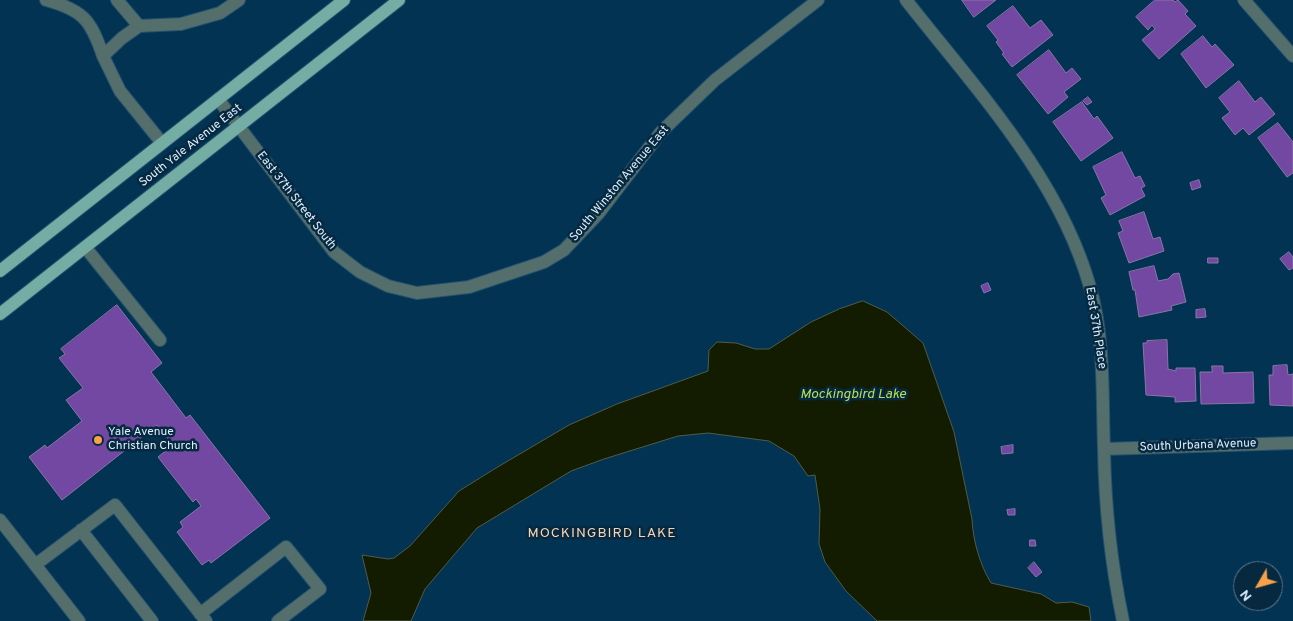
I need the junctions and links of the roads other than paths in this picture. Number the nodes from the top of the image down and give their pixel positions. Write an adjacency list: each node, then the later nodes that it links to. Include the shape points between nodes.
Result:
1 (46, 0): 10 (street, via 62,4 83,16 94,30)
2 (117, 0): 9 (street)
3 (239, 0): 9 (street, via 220,13 182,24)
4 (344, 0): 12 (main road, South Yale Avenue East)
5 (399, 0): 13 (main road, South Yale Avenue East)
6 (818, 0): 17 (street, South Winston Avenue East, via 715,80 661,132 598,214 564,250 544,262 469,287)
7 (906, 0): 21 (street, East 37th Place, via 1030,161 1054,199 1075,243 1091,288 1098,330)
8 (1244, 0): 11 (street)
9 (139, 26): 10 (street)
10 (103, 56): 14 (street, via 120,91)
11 (1293, 56)
12 (218, 99): 13 (street, East 37th Street South); 14 (main road, South Yale Avenue East)
13 (238, 126): 15 (main road, South Yale Avenue East); 17 (street, East 37th Street South, via 334,252 360,272 388,286)
14 (162, 143): 16 (main road, South Yale Avenue East)
15 (85, 247): 18 (main road, South Yale Avenue East); 19 (street)
16 (0, 271)
17 (417, 293)
18 (0, 314)
19 (160, 340)
20 (1293, 443): 21 (street, South Urbana Avenue)
21 (1104, 449): 29 (street, East 37th Place, via 1113,573)
22 (0, 520): 24 (street)
23 (81, 530): 24 (street); 25 (street, via 115,505); 27 (street)
24 (35, 565): 26 (street)
25 (203, 617): 28 (street, via 286,547 320,589)
26 (79, 621)
27 (152, 621)
28 (278, 621)
29 (1123, 621)

